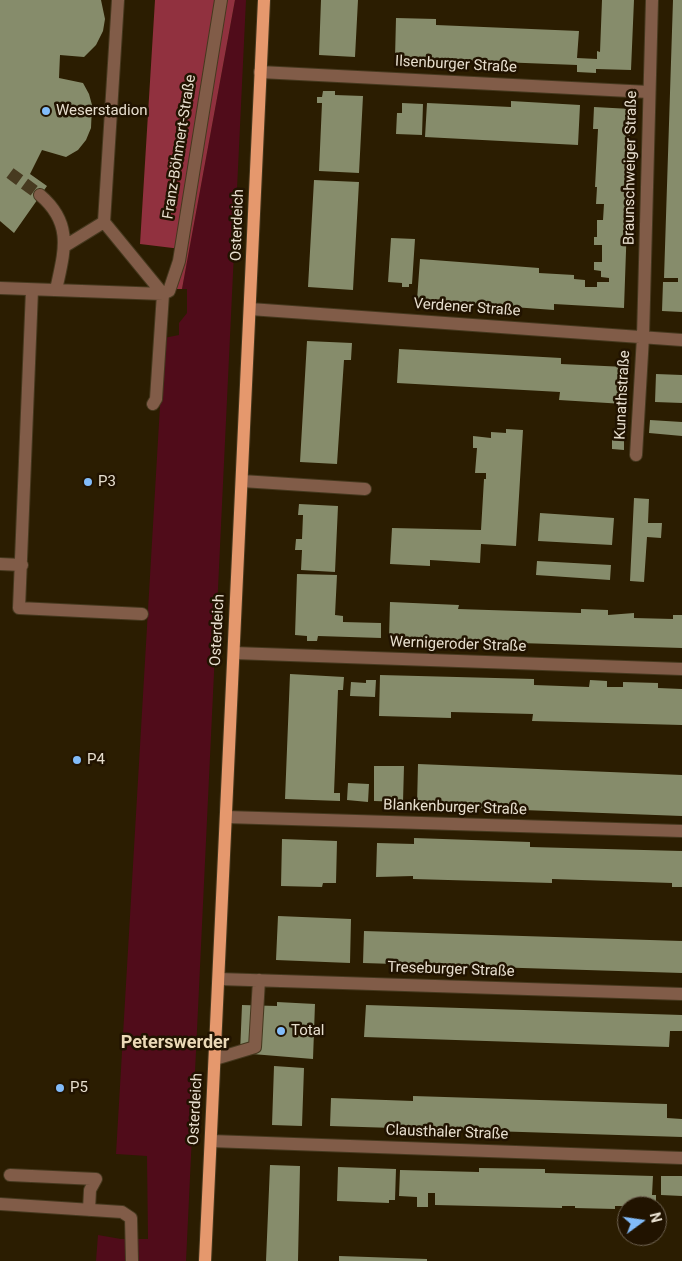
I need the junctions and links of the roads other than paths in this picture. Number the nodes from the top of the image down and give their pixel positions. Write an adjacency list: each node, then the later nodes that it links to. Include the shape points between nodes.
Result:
1 (118, 0): 8 (street)
2 (221, 0): 13 (street, Franz-Böhmert-Straße, via 179,261 172,286)
3 (264, 0): 5 (main road, Osterdeich)
4 (652, 0): 6 (street, Braunschweiger Straße)
5 (260, 72): 6 (street, Ilsenburger Straße); 14 (main road, Osterdeich)
6 (649, 92): 15 (street, Braunschweiger Straße)
7 (40, 195): 9 (street, via 60,220)
8 (104, 222): 9 (street); 13 (street)
9 (64, 246): 12 (street)
10 (0, 288): 11 (street)
11 (32, 290): 12 (street); 22 (street)
12 (56, 290): 13 (street)
13 (163, 294): 17 (street, via 156,399)
14 (250, 309): 15 (street, Verdener Straße); 19 (main road, Osterdeich)
15 (643, 337): 16 (street, Verdener Straße); 18 (street, Kunathstraße)
16 (682, 340)
17 (153, 404)
18 (636, 455)
19 (242, 481): 20 (street); 24 (main road, Osterdeich)
20 (365, 489)
21 (0, 564): 22 (street)
22 (22, 565): 23 (street, via 19,608)
23 (142, 614)
24 (234, 653): 25 (street, Wernigeroder Straße); 26 (main road, Osterdeich)
25 (682, 669)
26 (226, 817): 27 (street, Blankenburger Straße); 28 (main road, Osterdeich)
27 (682, 831)
28 (219, 979): 29 (street, Treseburger Straße); 31 (main road, Osterdeich)
29 (259, 980): 30 (street, Treseburger Straße); 31 (street, via 256,1047)
30 (682, 994)
31 (215, 1059): 32 (main road, Osterdeich)
32 (211, 1141): 33 (street, Clausthaler Straße); 38 (main road, Osterdeich)
33 (682, 1158)
34 (10, 1175): 36 (street, via 96,1179 90,1190)
35 (0, 1204): 36 (street)
36 (89, 1210): 37 (street, via 122,1212 131,1218)
37 (132, 1261)
38 (205, 1261)

